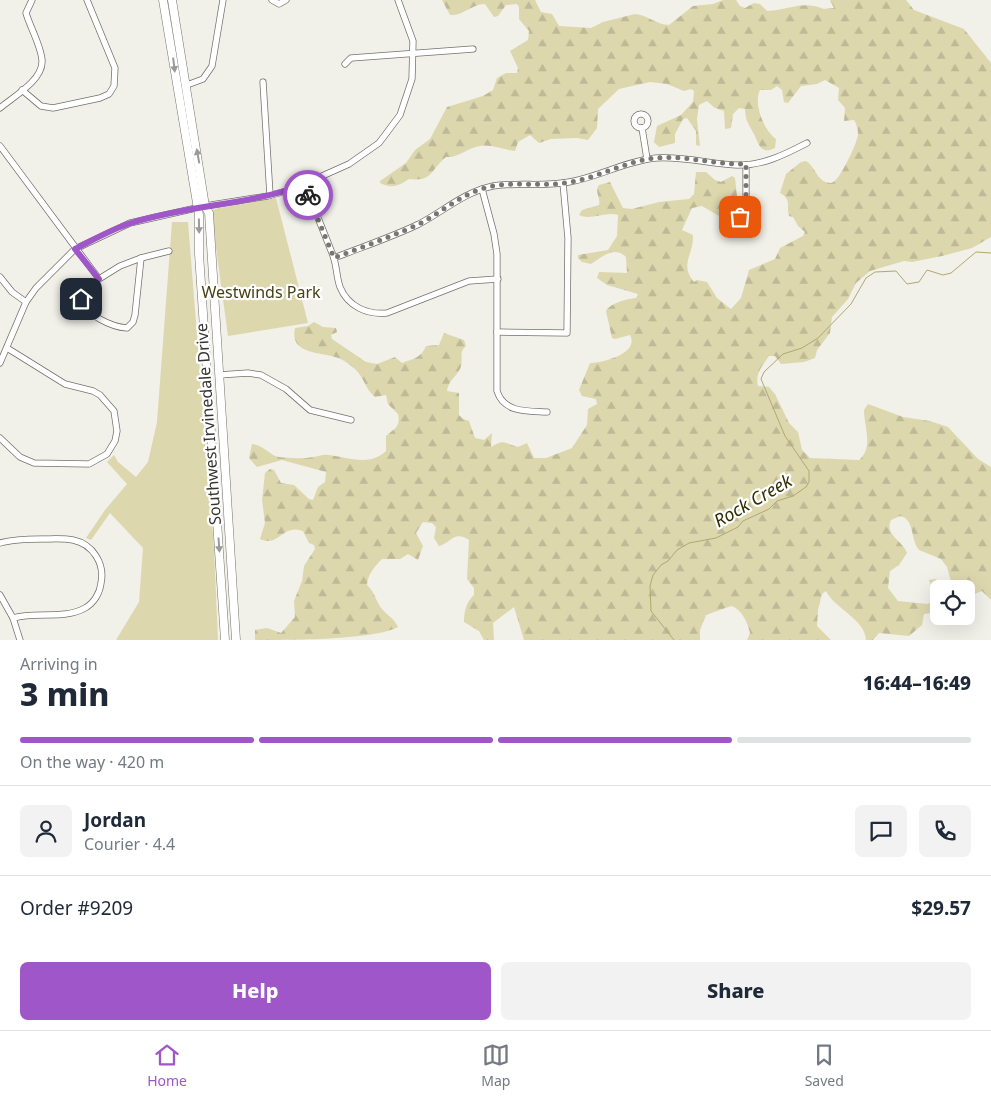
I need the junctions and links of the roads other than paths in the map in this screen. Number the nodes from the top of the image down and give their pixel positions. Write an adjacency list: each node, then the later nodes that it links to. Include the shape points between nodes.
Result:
1 (32, 0): 14 (street, via 26,13 42,59 42,68)
2 (87, 0): 14 (street, via 115,68 114,86 109,94 52,108 41,106)
3 (163, 0): 26 (main road, Southwest Irvinedale Drive, one-way to 26)
4 (172, 0): 13 (main road, Southwest Irvinedale Drive)
5 (223, 0): 13 (street, via 212,66 203,79)
6 (272, 0): 7 (street, via 279,4)
7 (286, 0)
8 (398, 0): 10 (street, via 410,29)
9 (474, 49): 10 (street)
10 (414, 53): 11 (street, via 351,58); 22 (street, via 410,92 386,135 359,158)
11 (345, 64)
12 (263, 82): 24 (street)
13 (187, 86): 25 (main road, Southwest Irvinedale Drive, one-way to 13)
14 (22, 90): 15 (street)
15 (0, 108)
16 (642, 128): 19 (street)
17 (807, 143): 20 (street, via 771,160)
18 (0, 146): 28 (street)
19 (647, 159): 20 (street, via 683,158); 21 (street)
20 (746, 164): 27 (street, via 746,197)
21 (563, 183): 23 (street, via 503,184); 36 (street, via 568,238 567,333)
22 (304, 185): 24 (street); 31 (street)
23 (482, 189): 31 (street, via 419,224); 34 (street, via 496,239)
24 (270, 195): 25 (street)
25 (205, 206): 26 (street); 39 (main road, Southwest Irvinedale Drive, via 209,213)
26 (196, 208): 28 (street, via 130,223); 44 (main road, Southwest Irvinedale Drive, one-way to 44, via 199,215)
27 (736, 226)
28 (75, 249): 33 (street); 35 (street)
29 (169, 251): 30 (street)
30 (141, 258): 33 (street); 33 (street, via 135,315 127,328 118,327 83,306 81,299 85,292)
31 (334, 258): 34 (street, via 344,294 359,308 373,313 396,311 469,281)
32 (0, 276): 35 (street, via 12,292)
33 (99, 279)
34 (498, 280): 36 (street)
35 (26, 302): 37 (street)
36 (497, 332): 40 (street, via 496,383 502,402 514,409)
37 (7, 348): 38 (street); 42 (street, via 65,384 100,396 114,410 117,431 107,454 89,464 34,463 20,457)
38 (0, 363)
39 (218, 375): 41 (street, via 261,375 286,389 310,410); 43 (main road, Southwest Irvinedale Drive)
40 (547, 412)
41 (351, 420)
42 (0, 438)
43 (225, 481): 44 (main road); 50 (main road, Southwest Irvinedale Drive)
44 (215, 482): 49 (main road, Southwest Irvinedale Drive, one-way to 49)
45 (0, 543): 47 (street, via 22,539 74,540 90,549 100,562 102,571 98,593 87,607 73,613)
46 (0, 595): 47 (street)
47 (13, 618): 48 (street)
48 (20, 640)
49 (225, 640)
50 (236, 640)

